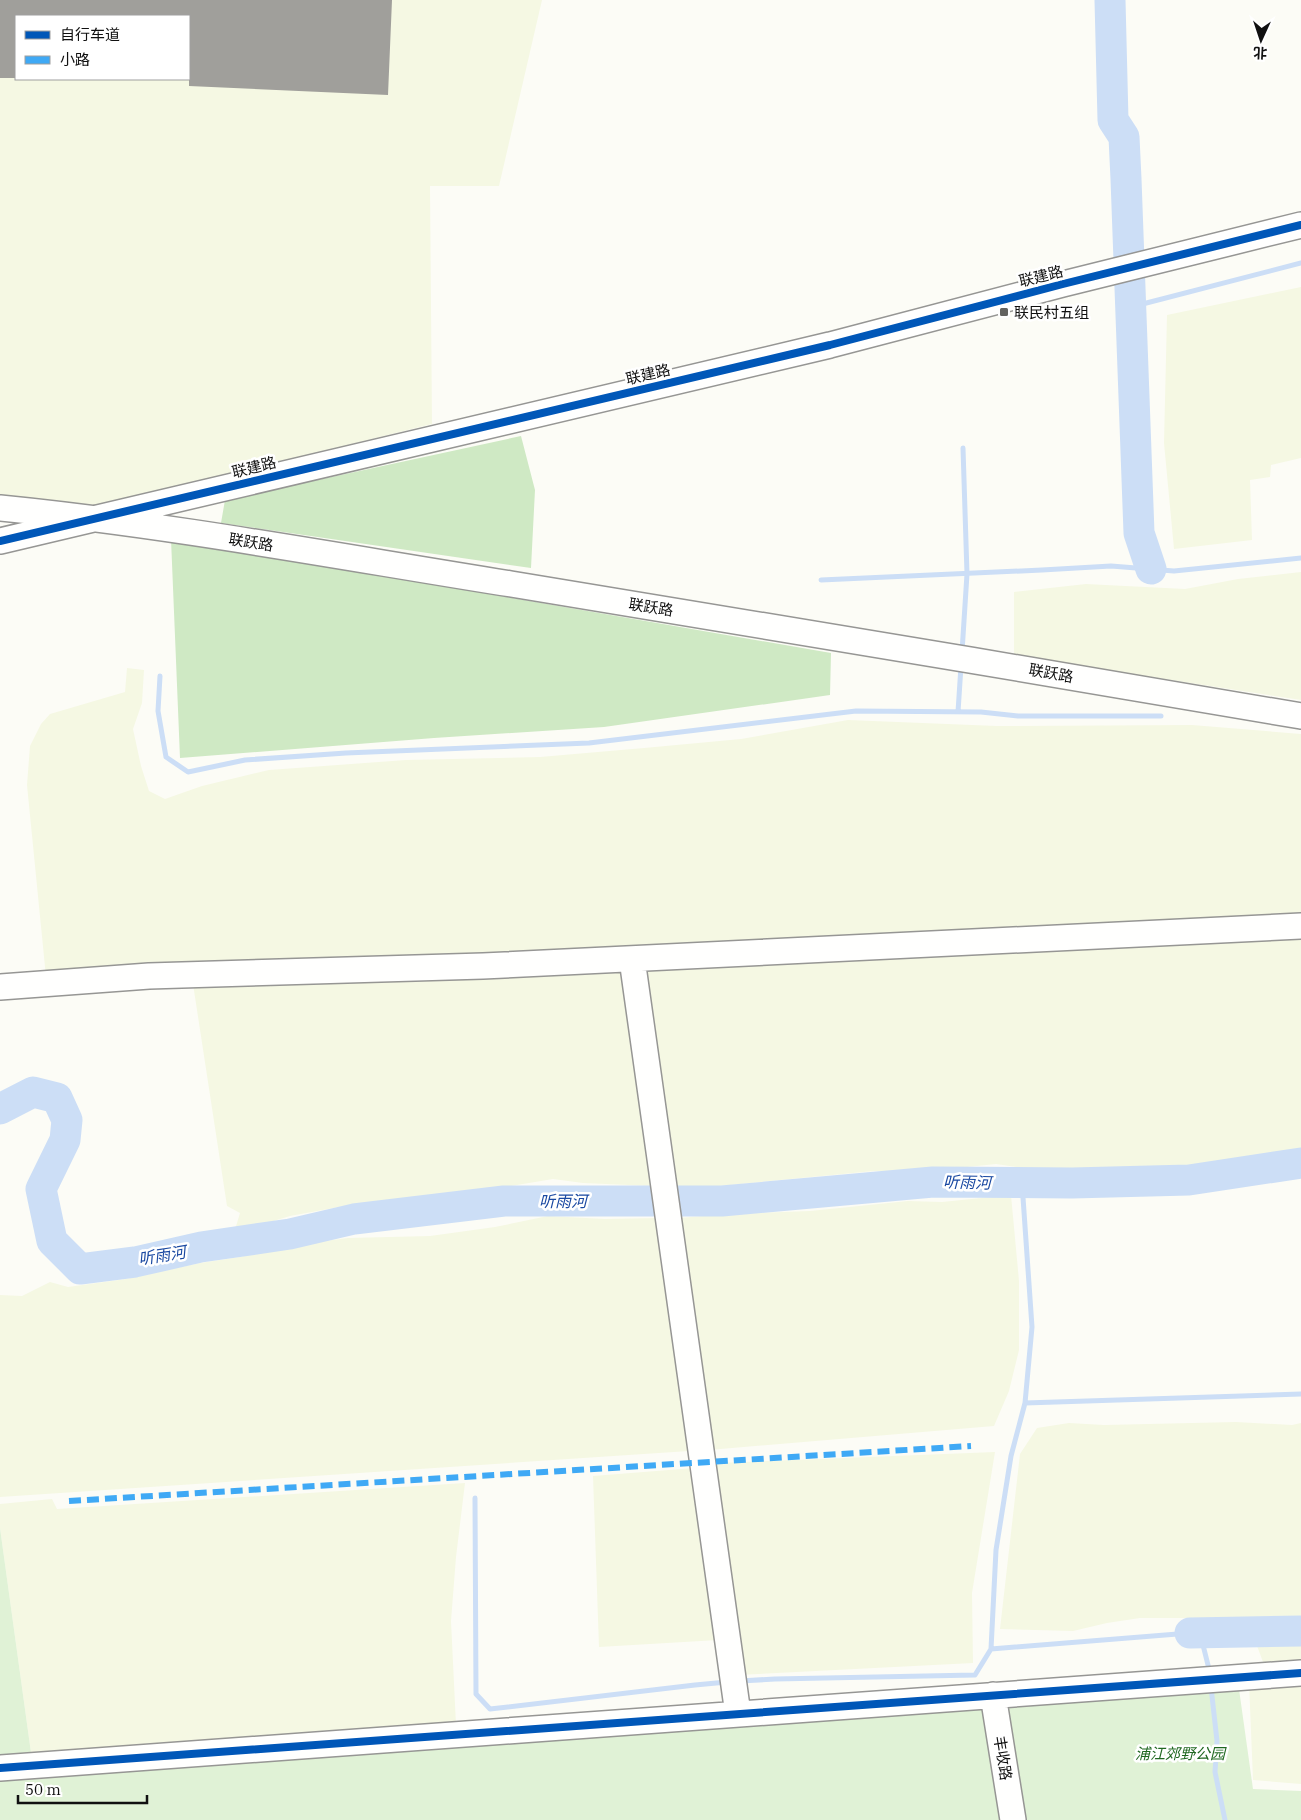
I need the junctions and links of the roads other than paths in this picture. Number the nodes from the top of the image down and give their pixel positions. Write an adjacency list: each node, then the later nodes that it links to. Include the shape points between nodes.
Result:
1 (1301, 225): 3 (street, 联建路, via 830,345)
2 (0, 508): 3 (street, 联跃路)
3 (100, 518): 4 (street, 联建路); 5 (street, 联跃路)
4 (0, 541)
5 (1301, 716)
6 (1301, 926): 7 (street)
7 (632, 959): 8 (street, via 149,976); 11 (street)
8 (0, 987)
9 (1301, 1672): 10 (street)
10 (993, 1695): 11 (street); 13 (street, 丰收路)
11 (738, 1714): 12 (street)
12 (0, 1768)
13 (1013, 1820)

